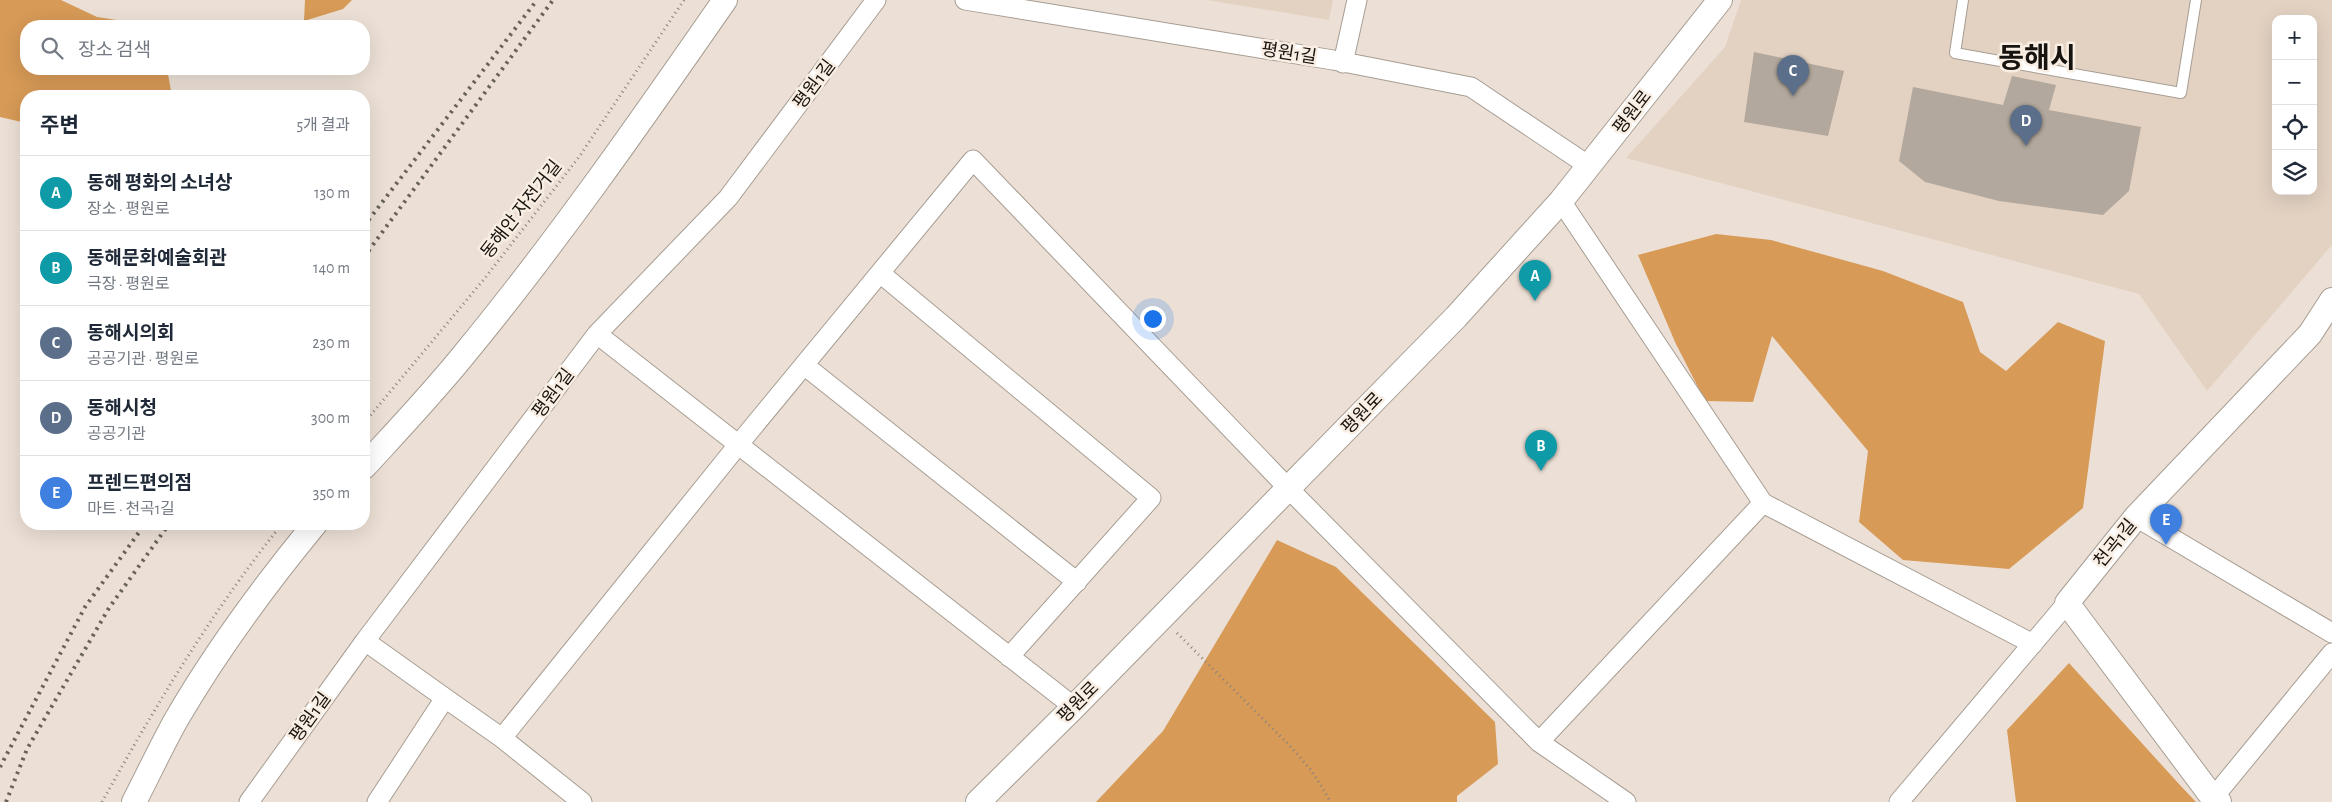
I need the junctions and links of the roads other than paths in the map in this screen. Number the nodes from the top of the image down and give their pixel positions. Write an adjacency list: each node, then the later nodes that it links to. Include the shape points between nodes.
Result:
1 (725, 0): 16 (street, via 533,267 462,358)
2 (876, 0): 13 (street, 평원1길, via 728,198)
3 (965, 0): 8 (street, 평원1길)
4 (1357, 0): 8 (street)
5 (1720, 0): 9 (street, 평원로)
6 (1963, 0): 7 (lane, via 1955,53 2181,93)
7 (2196, 0)
8 (1343, 63): 9 (street, 평원1길, via 1471,87)
9 (1589, 166): 10 (street, 평원로)
10 (1561, 201): 17 (street, 평원로, via 1456,317); 18 (street)
11 (880, 273): 14 (street); 17 (street, via 973,160); 21 (street, via 1151,498)
12 (2332, 300): 19 (street, 천곡1길, via 2310,334)
13 (597, 334): 15 (street); 24 (street, 평원1길)
14 (804, 365): 15 (street); 21 (street)
15 (738, 445): 27 (street); 30 (street)
16 (370, 461)
17 (1288, 488): 29 (street, 평원로); 31 (street)
18 (1763, 503): 25 (street); 31 (street)
19 (2136, 517): 22 (street, 천곡1길); 23 (street)
20 (309, 530): 33 (street, via 234,629 176,720)
21 (1077, 582): 27 (street)
22 (2068, 603): 25 (street); 32 (street)
23 (2332, 633)
24 (365, 641): 28 (street); 34 (street, 평원1길)
25 (2033, 644): 39 (street)
26 (2332, 653): 32 (street)
27 (1009, 657): 29 (street)
28 (445, 698): 30 (street); 35 (street)
29 (1074, 707): 37 (street, 평원로)
30 (502, 738): 36 (street)
31 (1539, 742): 38 (street)
32 (2216, 800)
33 (134, 802)
34 (249, 802)
35 (378, 802)
36 (582, 802)
37 (978, 802)
38 (1626, 802)
39 (1900, 802)

